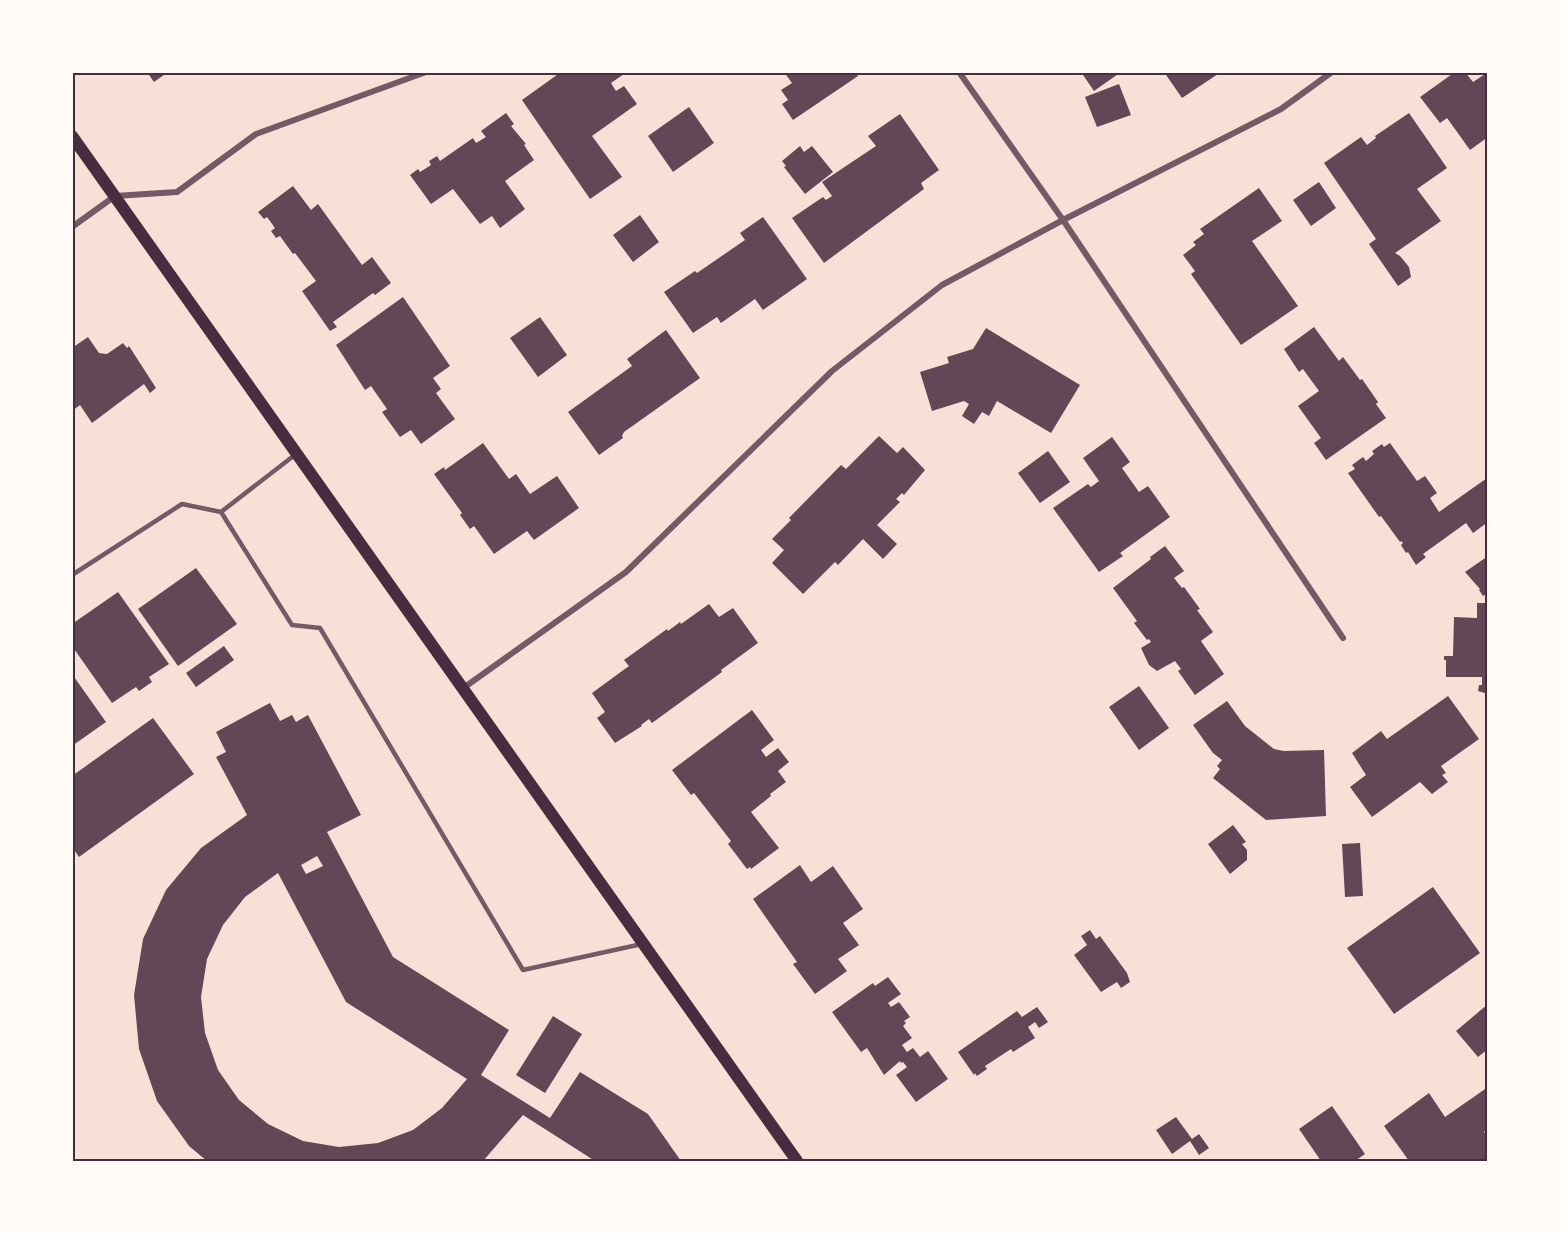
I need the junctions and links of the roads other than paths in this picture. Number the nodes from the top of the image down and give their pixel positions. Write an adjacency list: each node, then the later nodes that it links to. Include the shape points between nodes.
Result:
1 (426, 72): 5 (street, via 256,134 177,192)
2 (959, 72): 6 (street)
3 (1332, 72): 6 (street, via 1281,109)
4 (72, 136): 5 (main road)
5 (115, 196): 7 (street); 8 (main road)
6 (1064, 220): 11 (street); 12 (street, via 942,285 832,371 626,572)
7 (72, 227)
8 (296, 454): 9 (lane); 12 (main road)
9 (220, 512): 10 (lane, via 182,504); 13 (lane, via 292,625 320,628 523,970)
10 (72, 575)
11 (1343, 638)
12 (462, 689): 13 (main road)
13 (643, 944): 14 (main road)
14 (797, 1161)

